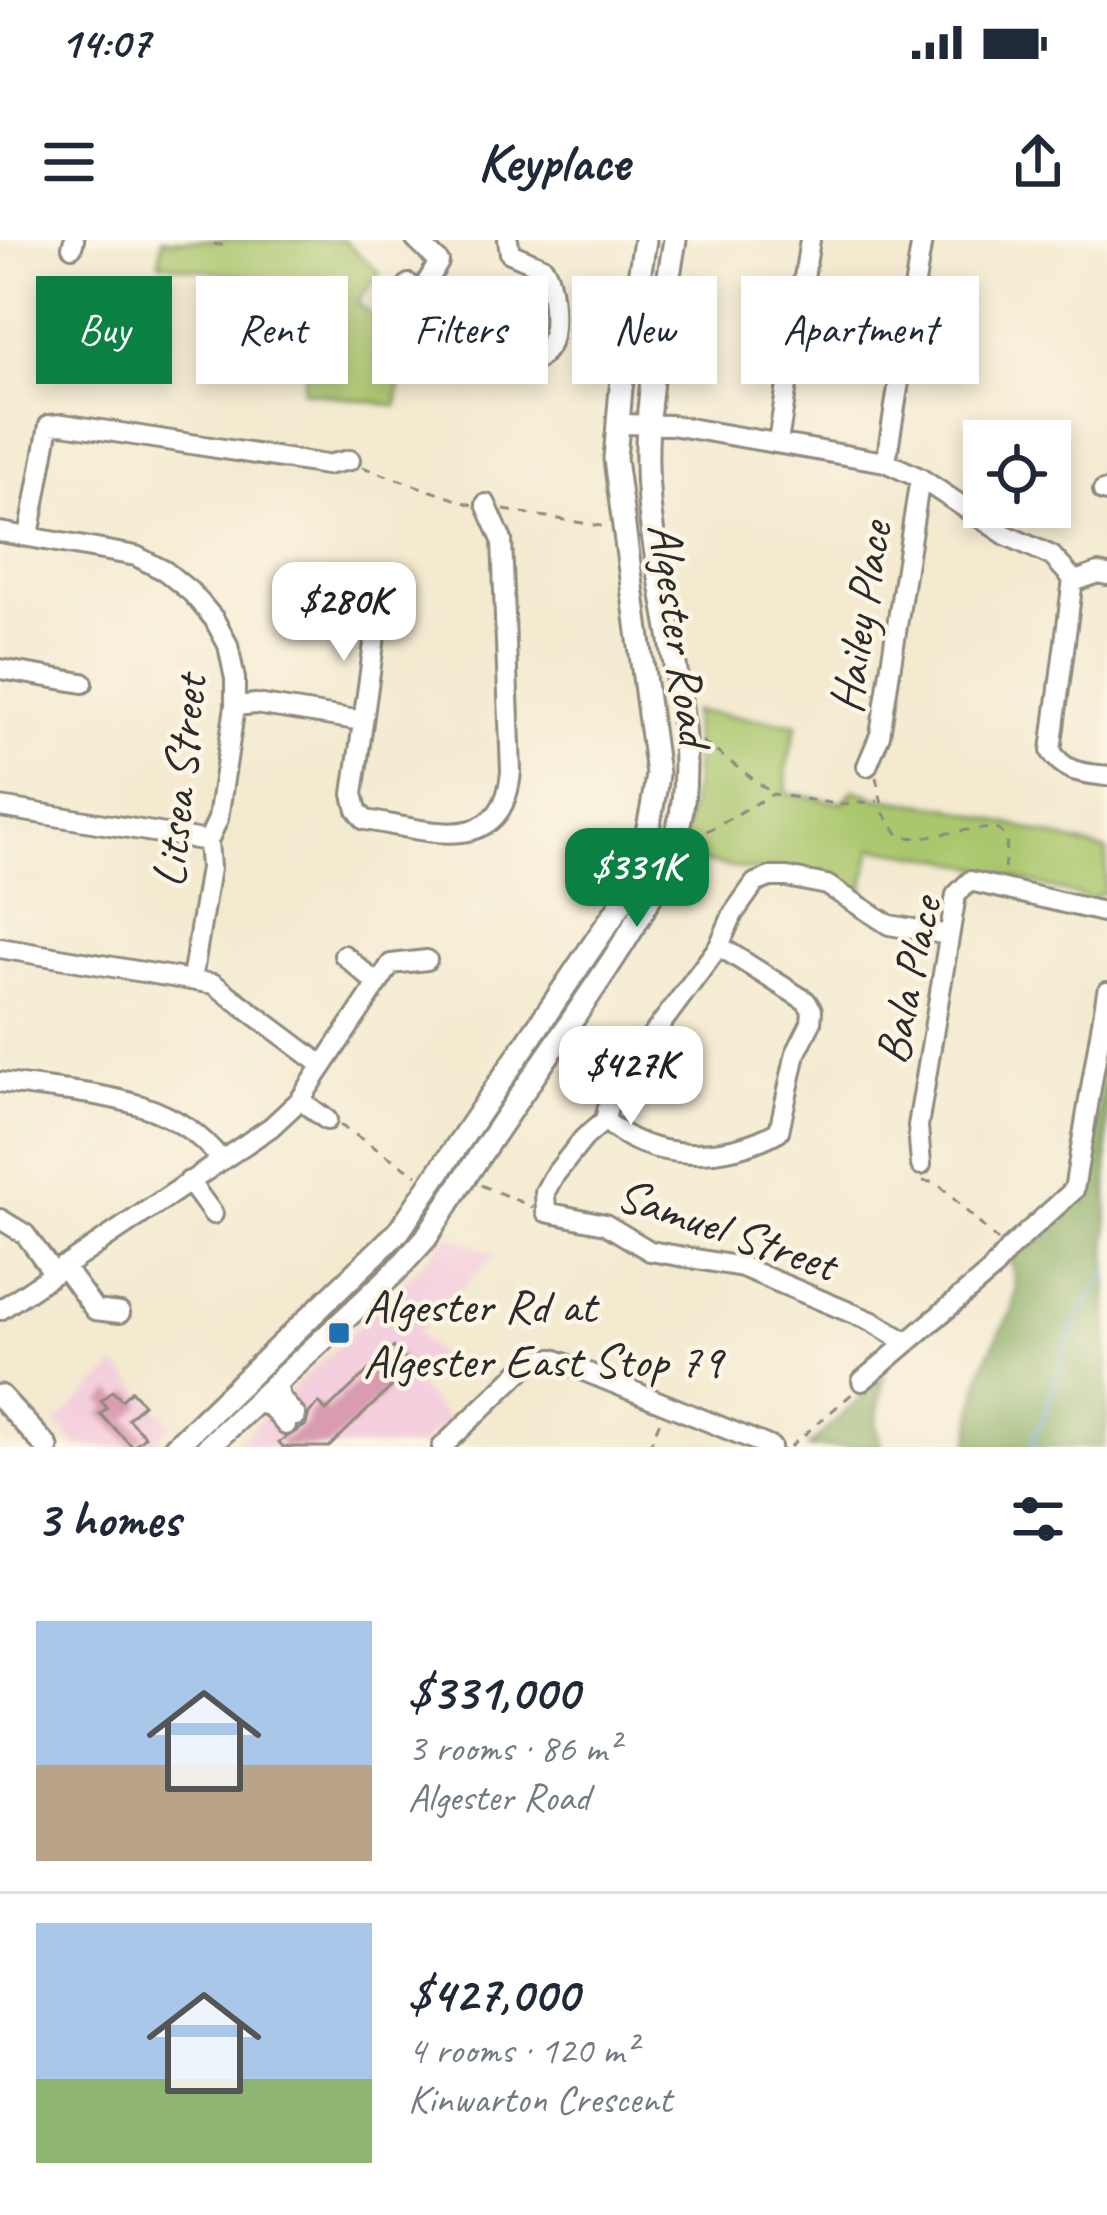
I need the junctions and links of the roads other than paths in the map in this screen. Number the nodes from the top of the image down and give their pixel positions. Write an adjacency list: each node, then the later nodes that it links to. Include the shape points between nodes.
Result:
1 (416, 240): 7 (street, via 439,262)
2 (508, 240): 8 (street, via 510,254)
3 (645, 240): 14 (main road, Algester Road)
4 (675, 240): 13 (main road, Algester Road)
5 (810, 240): 15 (street)
6 (922, 240): 10 (street)
7 (427, 276)
8 (548, 276)
9 (548, 276): 11 (street)
10 (916, 276)
11 (548, 348)
12 (899, 384): 17 (street)
13 (649, 422): 14 (street); 15 (street); 57 (main road, Algester Road, via 649,501 680,715 678,826 644,908 426,1238)
14 (617, 424): 61 (main road, Algester Road, via 615,460 657,774 642,860 625,898 399,1232)
15 (778, 442): 17 (street)
16 (350, 460): 21 (street, via 326,465 49,425)
17 (886, 462): 18 (street)
18 (920, 478): 23 (street, via 1064,564); 29 (street, Hailey Place, via 880,735)
19 (486, 505): 28 (street, via 502,540 511,772 500,813 461,834 365,820 353,794)
20 (0, 532): 21 (street, Litsea Street)
21 (29, 536): 27 (street, Litsea Street, via 136,556 192,592 228,645)
22 (1107, 575): 23 (street)
23 (1073, 582): 30 (street, via 1051,751 1061,766)
24 (373, 604): 28 (street)
25 (0, 669): 26 (street)
26 (83, 683)
27 (236, 706): 28 (street); 32 (street, Litsea Street)
28 (363, 721)
29 (867, 766)
30 (1107, 776)
31 (0, 807): 32 (street)
32 (208, 841): 39 (street, Litsea Street)
33 (1107, 913): 34 (street, Bala Place, via 970,881 956,895)
34 (949, 935): 35 (street, Samuel Street, via 889,925 827,885 770,877 755,883); 48 (street, Bala Place, via 918,1126)
35 (719, 946): 46 (street, Samuel Street, via 612,1090); 46 (street, via 812,1010 779,1131 710,1155 620,1135)
36 (0, 948): 39 (street)
37 (344, 955): 40 (street)
38 (427, 960): 40 (street, via 391,964)
39 (192, 979): 42 (street, via 228,992)
40 (377, 984): 42 (street)
41 (1107, 992): 55 (street, via 1074,1190)
42 (322, 1065): 44 (street)
43 (0, 1082): 47 (street, via 158,1108)
44 (300, 1100): 45 (street); 47 (street)
45 (327, 1120)
46 (605, 1120): 55 (street, Samuel Street, via 553,1177 546,1212 605,1224 650,1251 742,1267)
47 (220, 1159): 49 (street)
48 (921, 1165)
49 (189, 1181): 50 (street); 52 (street)
50 (213, 1214)
51 (0, 1219): 52 (street)
52 (58, 1269): 53 (street); 54 (street, via 95,1310)
53 (0, 1310)
54 (120, 1313)
55 (906, 1342): 56 (street)
56 (862, 1381)
57 (277, 1384): 59 (main road, Algester Road); 59 (street, via 291,1420)
58 (0, 1396): 60 (main road)
59 (257, 1402): 62 (main road, Algester Road)
60 (47, 1447)
61 (175, 1447)
62 (208, 1447)
63 (442, 1447): 64 (street, via 539,1359)
64 (771, 1447)

